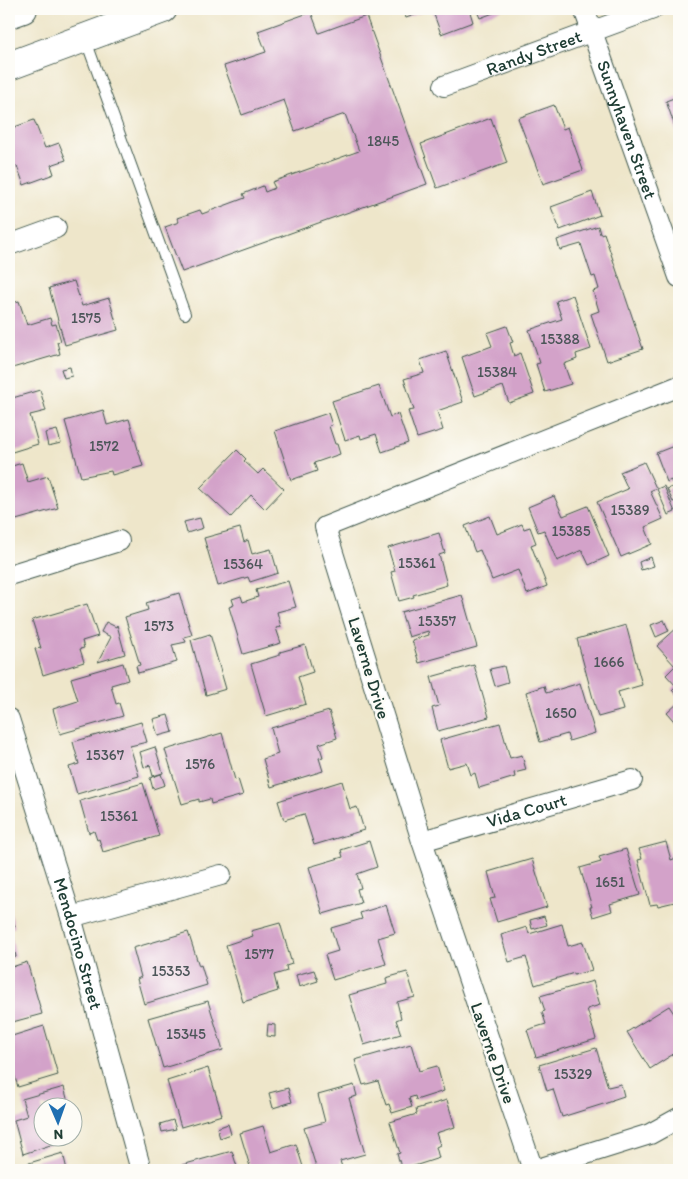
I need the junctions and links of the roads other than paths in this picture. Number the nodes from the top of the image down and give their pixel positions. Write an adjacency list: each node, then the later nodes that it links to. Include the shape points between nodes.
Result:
1 (23, 9): 5 (main road)
2 (163, 9): 7 (main road)
3 (584, 9): 6 (street, Sunnyhaven Street)
4 (653, 9): 6 (street, Randy Street)
5 (9, 14)
6 (593, 31): 9 (street, Randy Street); 12 (street, Sunnyhaven Street)
7 (85, 38): 8 (main road); 13 (lane)
8 (9, 66)
9 (444, 86)
10 (56, 228): 11 (street)
11 (9, 245)
12 (679, 277)
13 (185, 314)
14 (679, 386): 19 (street, Laverne Drive, via 325,527)
15 (119, 541): 16 (street)
16 (9, 575)
17 (9, 719): 21 (street, Mendocino Street)
18 (632, 780): 19 (street, Vida Court)
19 (422, 841): 24 (street, Laverne Drive)
20 (221, 875): 21 (street)
21 (70, 917): 23 (street, Mendocino Street)
22 (679, 1118): 24 (street, via 650,1134)
23 (141, 1170)
24 (534, 1170)

